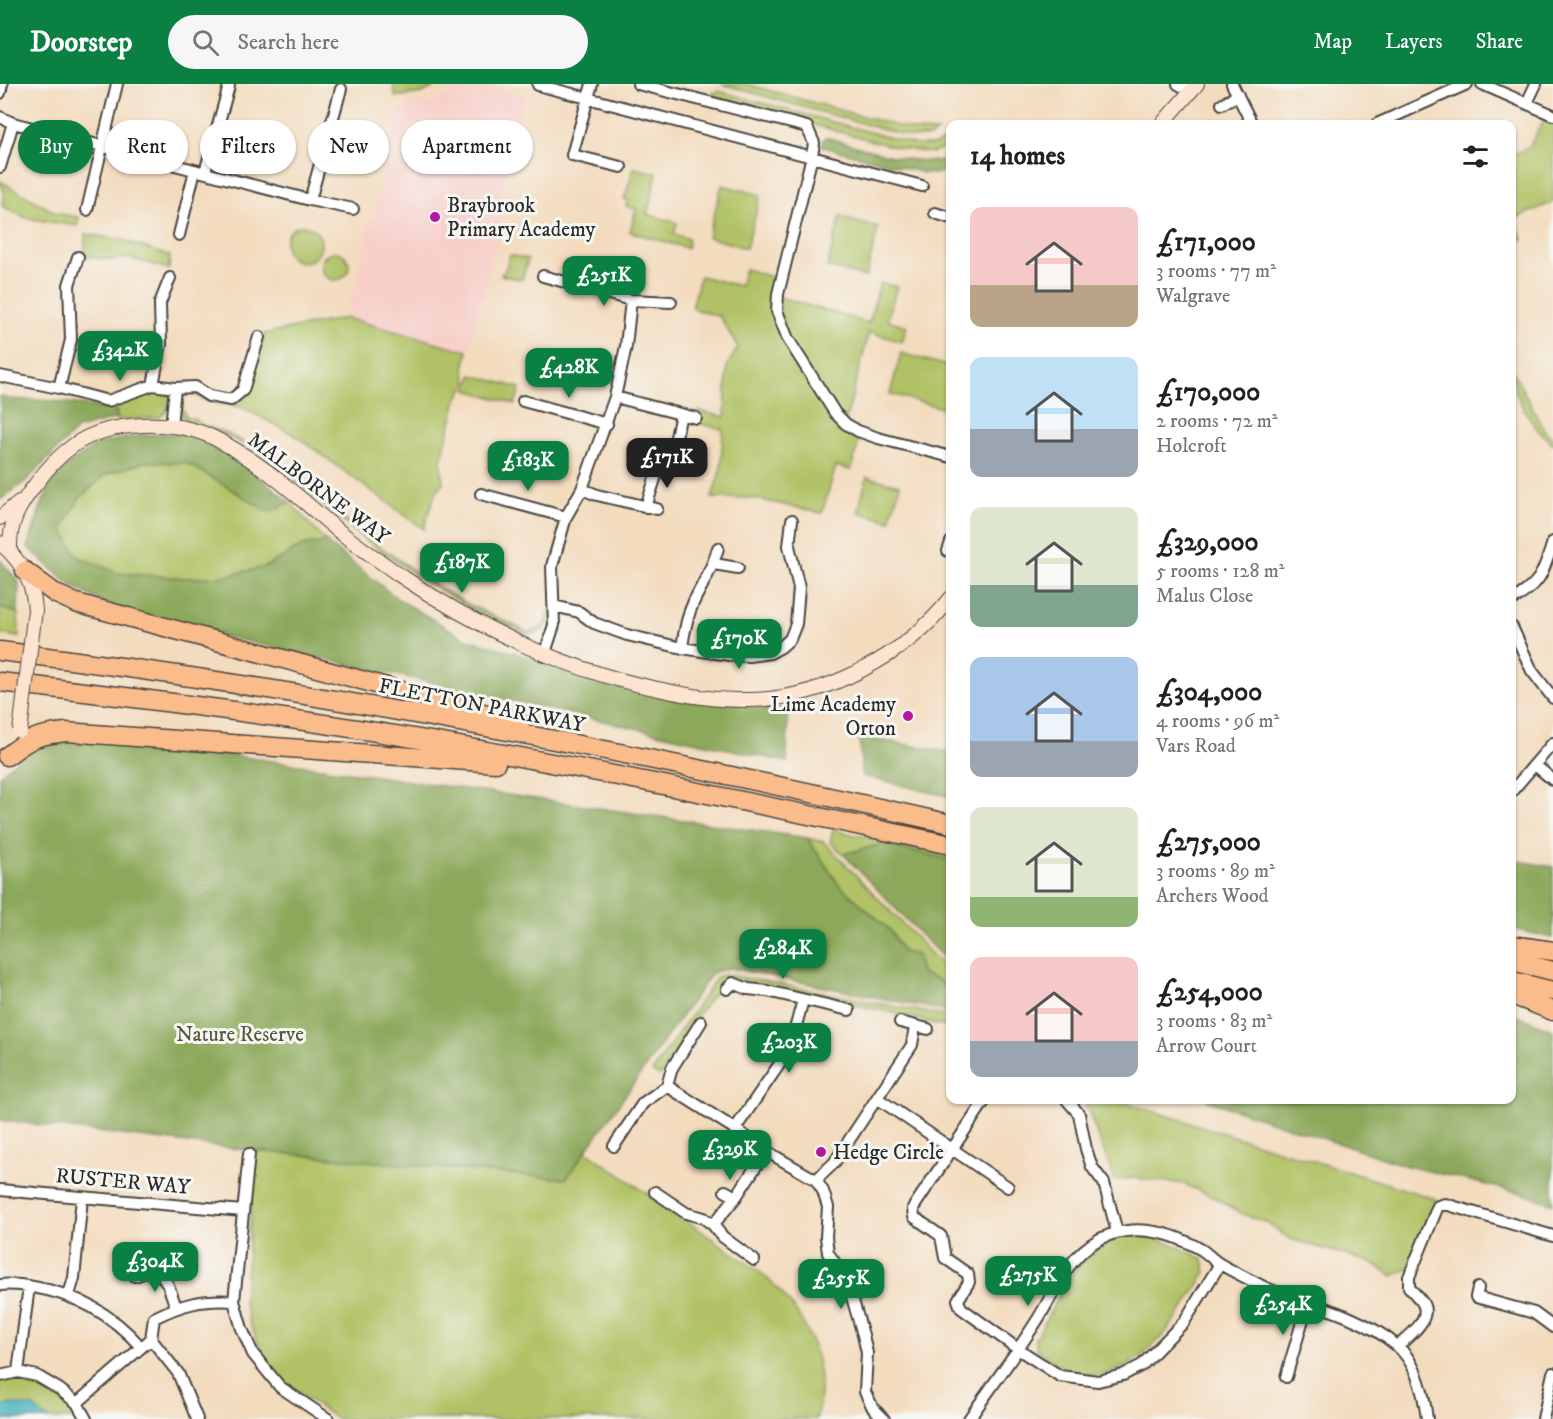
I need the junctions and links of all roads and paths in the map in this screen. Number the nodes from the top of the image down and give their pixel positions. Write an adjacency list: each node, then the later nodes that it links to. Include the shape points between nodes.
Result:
1 (3, 84): 13 (street)
2 (117, 84): 25 (street)
3 (592, 84): 15 (street)
4 (638, 84): 26 (street, via 807,127 814,143)
5 (1233, 84): 14 (street)
6 (1467, 84): 23 (street)
7 (1482, 84): 16 (street)
8 (1536, 84): 16 (street)
9 (538, 85): 15 (street)
10 (229, 86): 20 (street)
11 (1188, 86): 21 (street)
12 (341, 89): 32 (street)
13 (0, 93)
14 (1238, 95): 17 (street); 22 (street)
15 (589, 98): 26 (street); 28 (street, via 572,155)
16 (1527, 103): 18 (street)
17 (1222, 104)
18 (1553, 115)
19 (0, 117): 24 (street)
20 (217, 120)
21 (1166, 120)
22 (1250, 120)
23 (1386, 120)
24 (13, 123): 25 (street); 27 (street)
25 (101, 145): 29 (street); 34 (street)
26 (812, 156): 31 (street); 54 (street, via 778,294 777,311 788,339 846,424 878,438)
27 (0, 167)
28 (621, 167)
29 (200, 171): 37 (street)
30 (211, 174): 32 (street)
31 (922, 186)
32 (310, 200): 33 (street)
33 (353, 209)
34 (87, 210)
35 (935, 213): 36 (street)
36 (946, 216)
37 (179, 235)
38 (78, 257): 46 (street, via 69,285 70,339)
39 (543, 276): 41 (street)
40 (170, 278): 45 (street, via 160,303 161,344)
41 (631, 300): 42 (street); 48 (street)
42 (671, 302)
43 (259, 337): 47 (street, via 243,390 231,399 209,396 195,387)
44 (0, 376): 46 (street)
45 (153, 385): 46 (street, via 108,401); 47 (street)
46 (59, 388)
47 (175, 388): 53 (street)
48 (615, 397): 50 (street); 52 (street)
49 (523, 401): 52 (street)
50 (681, 414): 51 (street); 55 (street, via 651,508)
51 (696, 418)
52 (607, 424): 55 (street)
53 (171, 426): 57 (street, MALBORNE WAY, via 132,426 91,436 60,456); 73 (street, MALBORNE WAY, via 211,436 233,448 400,575)
54 (946, 455)
55 (582, 489): 58 (street)
56 (481, 494): 58 (street)
57 (25, 497): 59 (street, MALBORNE WAY); 62 (street, MALBORNE WAY)
58 (566, 517): 69 (street, via 552,566)
59 (0, 518)
60 (792, 520): 71 (street, via 789,546 799,604 790,639 770,653 748,656)
61 (1553, 542): 67 (street, via 1544,570 1532,588)
62 (5, 547): 66 (street)
63 (718, 548): 64 (street)
64 (714, 564): 65 (street); 71 (street, via 693,603)
65 (738, 568)
66 (25, 571): 77 (street, bridge, via 35,610 20,731); 78 (highway, via 56,594 76,603)
67 (1516, 598)
68 (946, 605): 73 (street, MALBORNE WAY, via 916,634 866,668 801,693 754,700 714,699 640,686)
69 (554, 606): 71 (street, via 579,612 594,623 627,634); 73 (street, via 554,625)
70 (1516, 636): 75 (street, via 1532,671)
71 (682, 648)
72 (0, 651): 78 (highway, FLETTON PARKWAY, via 277,690)
73 (544, 656)
74 (0, 682): 80 (highway, FLETTON PARKWAY, via 276,717)
75 (1553, 698)
76 (1553, 742): 79 (street)
77 (4, 760): 80 (highway, via 30,739 66,732)
78 (675, 765): 83 (highway, FLETTON PARKWAY)
79 (1534, 765): 81 (street); 82 (street)
80 (594, 770): 84 (highway, FLETTON PARKWAY)
81 (1553, 780)
82 (1516, 786)
83 (946, 823)
84 (946, 844)
85 (1516, 946): 86 (highway)
86 (1553, 951)
87 (1516, 962): 88 (highway)
88 (1553, 971)
89 (1516, 982): 91 (highway)
90 (727, 989): 93 (street, via 733,983)
91 (1553, 991)
92 (1516, 997): 95 (highway)
93 (803, 1000): 94 (street); 104 (street, via 784,1056)
94 (849, 1010)
95 (1553, 1011)
96 (701, 1022): 100 (street, via 672,1068)
97 (900, 1022): 98 (street)
98 (915, 1026): 99 (street); 101 (street, via 912,1045)
99 (928, 1029)
100 (667, 1086): 104 (street); 105 (street, via 643,1103)
101 (877, 1098): 106 (street); 109 (street, via 834,1163)
102 (982, 1104): 106 (street)
103 (1070, 1104): 118 (street, via 1078,1114 1092,1167 1104,1183)
104 (735, 1129): 107 (street)
105 (614, 1146)
106 (952, 1148): 110 (street); 136 (street, via 913,1208 914,1217 941,1236 945,1258 968,1274 969,1282 958,1300 961,1308)
107 (766, 1151): 109 (street); 114 (street)
108 (249, 1154): 116 (street)
109 (816, 1180): 145 (street, via 828,1207 828,1253 847,1280 863,1335 867,1353 865,1392)
110 (1008, 1187)
111 (0, 1190): 115 (street, RUSTER WAY)
112 (655, 1191): 117 (street, via 686,1213)
113 (725, 1191): 114 (street)
114 (736, 1197): 117 (street)
115 (82, 1198): 116 (street, RUSTER WAY); 128 (street)
116 (243, 1211): 129 (street)
117 (713, 1225): 121 (street)
118 (1117, 1232): 122 (street, via 1156,1232 1201,1250); 136 (street, via 1079,1254)
119 (1553, 1236): 134 (street, via 1445,1204 1438,1206 1409,1277 1409,1287 1425,1311 1421,1324)
120 (158, 1252): 123 (street)
121 (754, 1260)
122 (1220, 1264): 130 (street, via 1267,1288); 136 (street, via 1184,1322 1142,1365 1123,1375 1098,1381 1060,1376)
123 (156, 1268): 124 (street); 131 (street)
124 (135, 1276)
125 (0, 1285): 126 (street)
126 (29, 1286): 128 (street); 137 (street)
127 (1478, 1288): 132 (street, via 1476,1297 1534,1313)
128 (69, 1295): 135 (street, via 101,1311)
129 (234, 1301): 131 (street, via 214,1300); 144 (street, via 253,1354 280,1387)
130 (1308, 1302): 134 (street, via 1373,1329); 140 (street)
131 (176, 1307): 133 (street, via 154,1318)
132 (1553, 1327)
133 (151, 1339): 135 (street); 143 (street, via 177,1373)
134 (1398, 1346): 147 (street, via 1417,1375)
135 (141, 1347): 141 (street)
136 (1018, 1349): 146 (street)
137 (18, 1372): 139 (street); 141 (street, via 37,1376)
138 (1553, 1373): 148 (street)
139 (0, 1376)
140 (1286, 1377)
141 (77, 1403): 142 (street)
142 (86, 1419)
143 (196, 1419)
144 (328, 1419)
145 (884, 1419)
146 (969, 1419)
147 (1427, 1419)
148 (1544, 1419)

